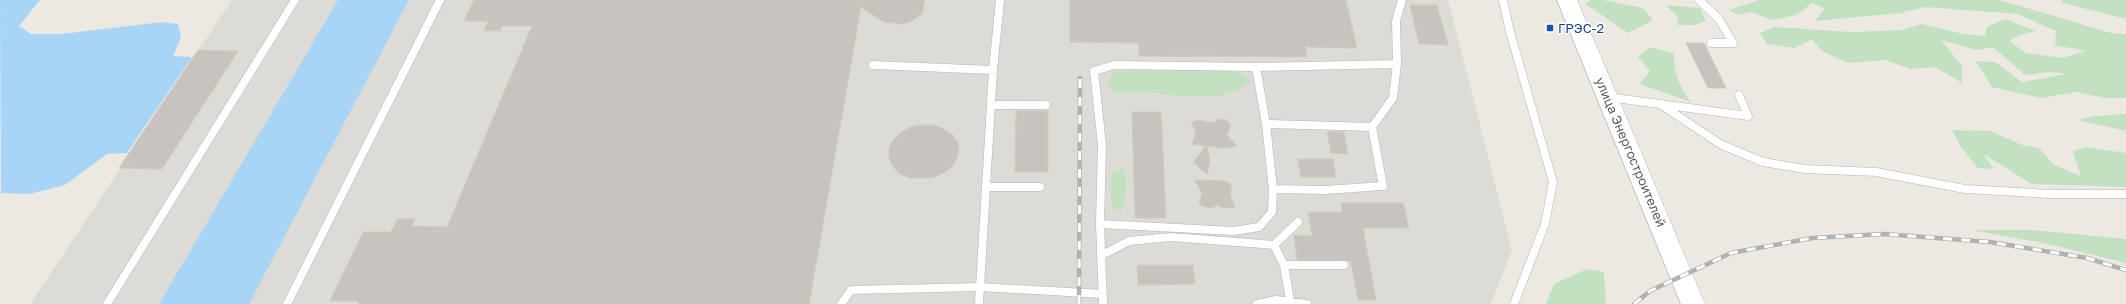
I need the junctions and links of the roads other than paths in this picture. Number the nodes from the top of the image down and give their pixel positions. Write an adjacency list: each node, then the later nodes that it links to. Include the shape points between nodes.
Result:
1 (295, 0): 33 (lane)
2 (440, 0): 34 (lane)
3 (1000, 0): 12 (lane)
4 (1402, 0): 9 (lane, via 1396,21)
5 (1502, 0): 40 (lane, via 1553,182 1546,224)
6 (1567, 0): 14 (main road, улица Энергостроителей)
7 (1699, 0): 8 (lane, via 1726,26 1733,43)
8 (1711, 43)
9 (1397, 64): 11 (lane); 19 (lane, via 1394,98)
10 (873, 65): 12 (lane)
11 (1256, 67): 18 (lane); 25 (lane, via 1114,65 1094,71 1102,145)
12 (993, 70): 16 (lane)
13 (1739, 95): 15 (lane, via 1748,116)
14 (1607, 96): 15 (lane); 41 (main road, улица Энергостроителей)
15 (1660, 104): 23 (lane, via 1722,145 1763,162 1805,169 1876,172 1965,189 2049,194)
16 (991, 105): 17 (lane); 20 (lane)
17 (1046, 105)
18 (1266, 124): 19 (lane); 22 (lane)
19 (1372, 128): 22 (lane, via 1383,186 1325,190)
20 (986, 187): 21 (lane); 30 (lane)
21 (1040, 187)
22 (1273, 189): 25 (lane, via 1272,212 1259,227 1234,231)
23 (2126, 194)
24 (1298, 222): 26 (lane)
25 (1100, 224): 27 (lane)
26 (1274, 245): 27 (lane, via 1170,237 1128,241); 29 (lane)
27 (1102, 255): 31 (lane)
28 (1344, 265): 29 (lane)
29 (1284, 266): 32 (lane)
30 (980, 287): 31 (lane); 35 (lane, via 851,290); 36 (lane)
31 (1103, 294): 37 (lane)
32 (1290, 300): 38 (lane, via 1268,299); 39 (lane)
33 (107, 304)
34 (287, 304)
35 (841, 304)
36 (979, 304)
37 (1103, 304)
38 (1257, 304)
39 (1307, 304)
40 (1514, 304)
41 (1693, 304)

